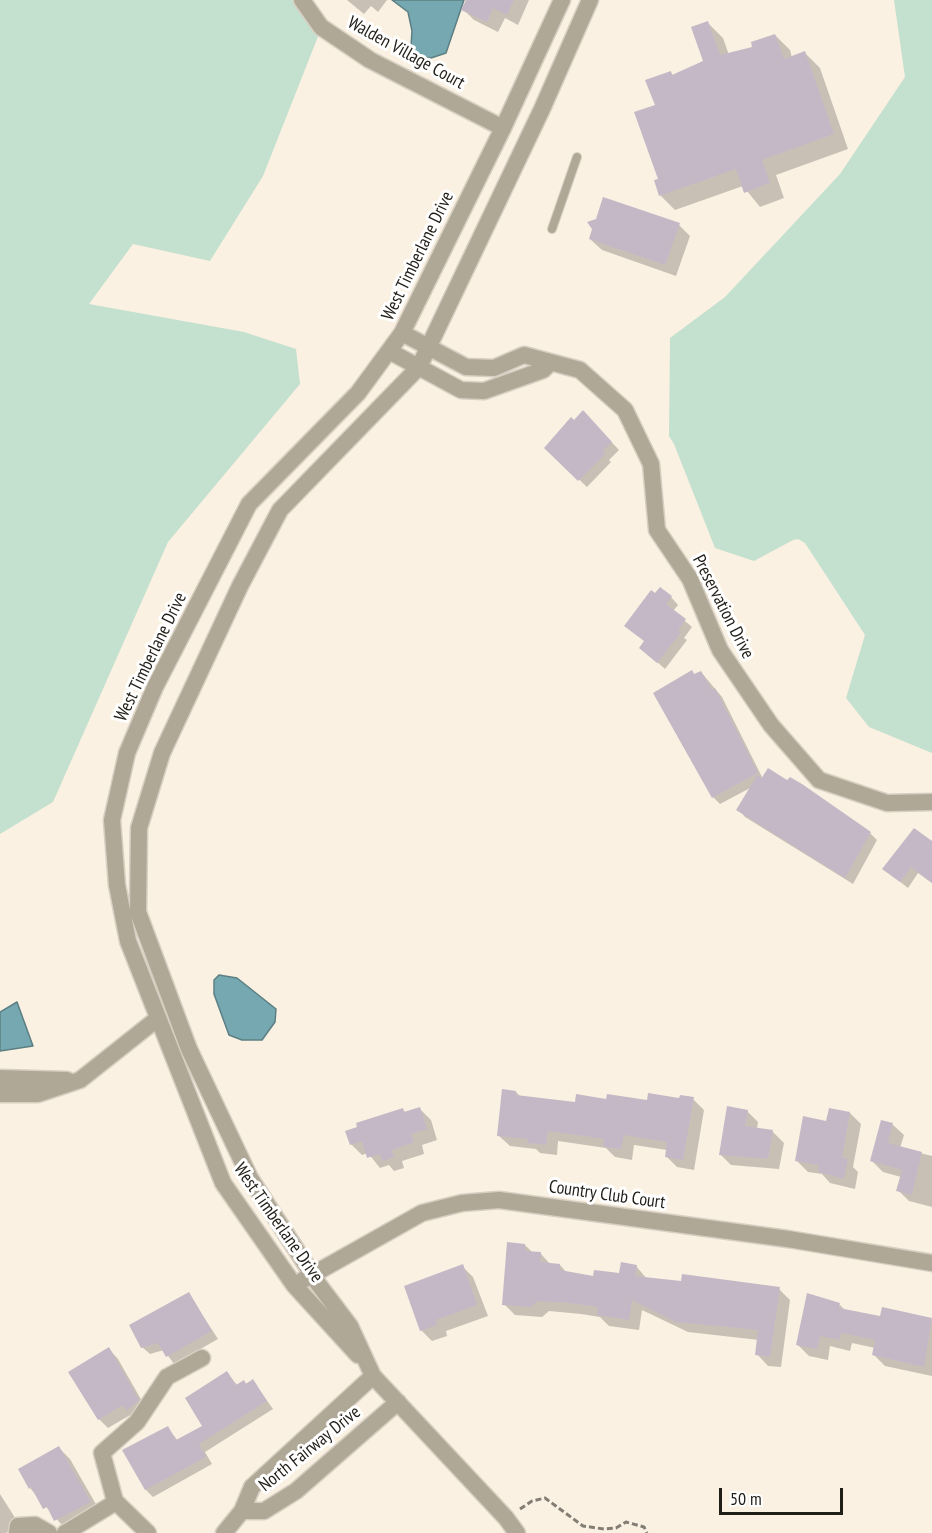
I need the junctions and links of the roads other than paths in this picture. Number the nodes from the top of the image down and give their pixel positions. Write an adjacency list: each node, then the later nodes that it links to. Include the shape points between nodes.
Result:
1 (302, 0): 4 (street, Walden Village Court, via 321,27 370,60)
2 (562, 0): 4 (street, West Timberlane Drive)
3 (590, 0): 8 (street, West Timberlane Drive)
4 (503, 128): 7 (street, West Timberlane Drive)
5 (577, 157): 6 (lane)
6 (552, 229)
7 (402, 333): 8 (street, Preservation Drive); 9 (street, West Timberlane Drive)
8 (428, 348): 10 (street, Preservation Drive, via 466,368 494,368 524,355); 11 (street, West Timberlane Drive)
9 (389, 351): 11 (street); 13 (street, West Timberlane Drive, via 358,393 249,504 155,687 127,753 112,820 117,885 128,941)
10 (549, 364): 11 (street, via 543,370 484,391 461,390); 12 (street, Preservation Drive, via 580,370 625,410 651,464 657,530 690,579 720,650 771,725 819,780 887,803)
11 (419, 367): 18 (street, West Timberlane Drive, via 280,510 162,753 139,828 138,912 189,1049 250,1178)
12 (932, 802)
13 (157, 1019): 15 (street); 19 (street, West Timberlane Drive, via 223,1183)
14 (0, 1078): 15 (street)
15 (80, 1080): 16 (street, via 38,1094)
16 (0, 1094)
17 (932, 1263): 18 (street, Country Club Court, via 788,1239 499,1200 462,1203 423,1213)
18 (312, 1274): 19 (street, Country Club Court); 21 (street, West Timberlane Drive, via 350,1326)
19 (294, 1285): 21 (street, West Timberlane Drive)
20 (202, 1358): 23 (street, via 167,1377 137,1422 102,1454)
21 (370, 1370): 22 (street, West Timberlane Drive); 24 (street, North Fairway Drive, via 252,1487)
22 (398, 1402): 24 (street, North Fairway Drive, via 296,1491 264,1511); 25 (street, West Timberlane Drive)
23 (116, 1502): 28 (street); 29 (street)
24 (242, 1511): 30 (street, North Fairway Drive)
25 (512, 1527)
26 (17, 1533): 27 (street, via 18,1526 35,1524)
27 (49, 1533)
28 (65, 1533)
29 (148, 1533)
30 (224, 1533)

